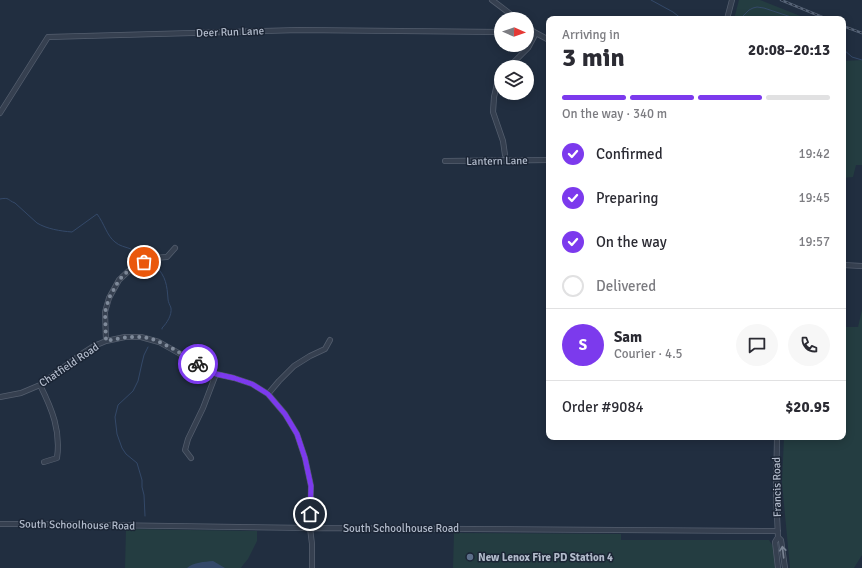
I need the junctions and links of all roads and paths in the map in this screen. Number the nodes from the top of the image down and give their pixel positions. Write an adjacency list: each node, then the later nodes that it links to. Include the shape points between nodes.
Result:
1 (492, 0): 3 (street)
2 (732, 0): 4 (street)
3 (508, 12)
4 (728, 16)
5 (494, 32): 10 (street, Deer Run Lane, via 299,30 48,37)
6 (535, 32): 7 (street); 8 (street, via 528,48)
7 (546, 38)
8 (516, 60)
9 (494, 97): 11 (street, via 493,112)
10 (0, 113)
11 (505, 155)
12 (546, 160): 13 (street, Lantern Lane)
13 (445, 161)
14 (175, 248): 18 (street, via 167,257 153,258 135,264 119,280 105,312)
15 (846, 265): 16 (street)
16 (862, 266)
17 (330, 340): 21 (street, via 325,349 294,366)
18 (106, 341): 19 (street, Chatfield Road, via 141,337 159,342); 20 (street, Chatfield Road, via 83,352)
19 (216, 374): 21 (street, Chatfield Road, via 252,384); 24 (street, via 188,439 185,450)
20 (40, 385): 22 (street, Chatfield Road, via 21,393); 25 (street, via 58,434 57,458)
21 (268, 394): 27 (street, Chatfield Road, via 285,414 297,434 305,458 311,486)
22 (0, 397)
23 (777, 440): 28 (street, Francis Road)
24 (190, 458)
25 (44, 462)
26 (0, 524): 27 (street, South Schoolhouse Road)
27 (310, 528): 28 (street, South Schoolhouse Road); 29 (street, Chatfield Road)
28 (778, 534): 30 (street, Francis Road, via 775,542); 31 (street, Francis Road, one-way to 28, via 782,540)
29 (312, 568)
30 (778, 568)
31 (785, 568)

